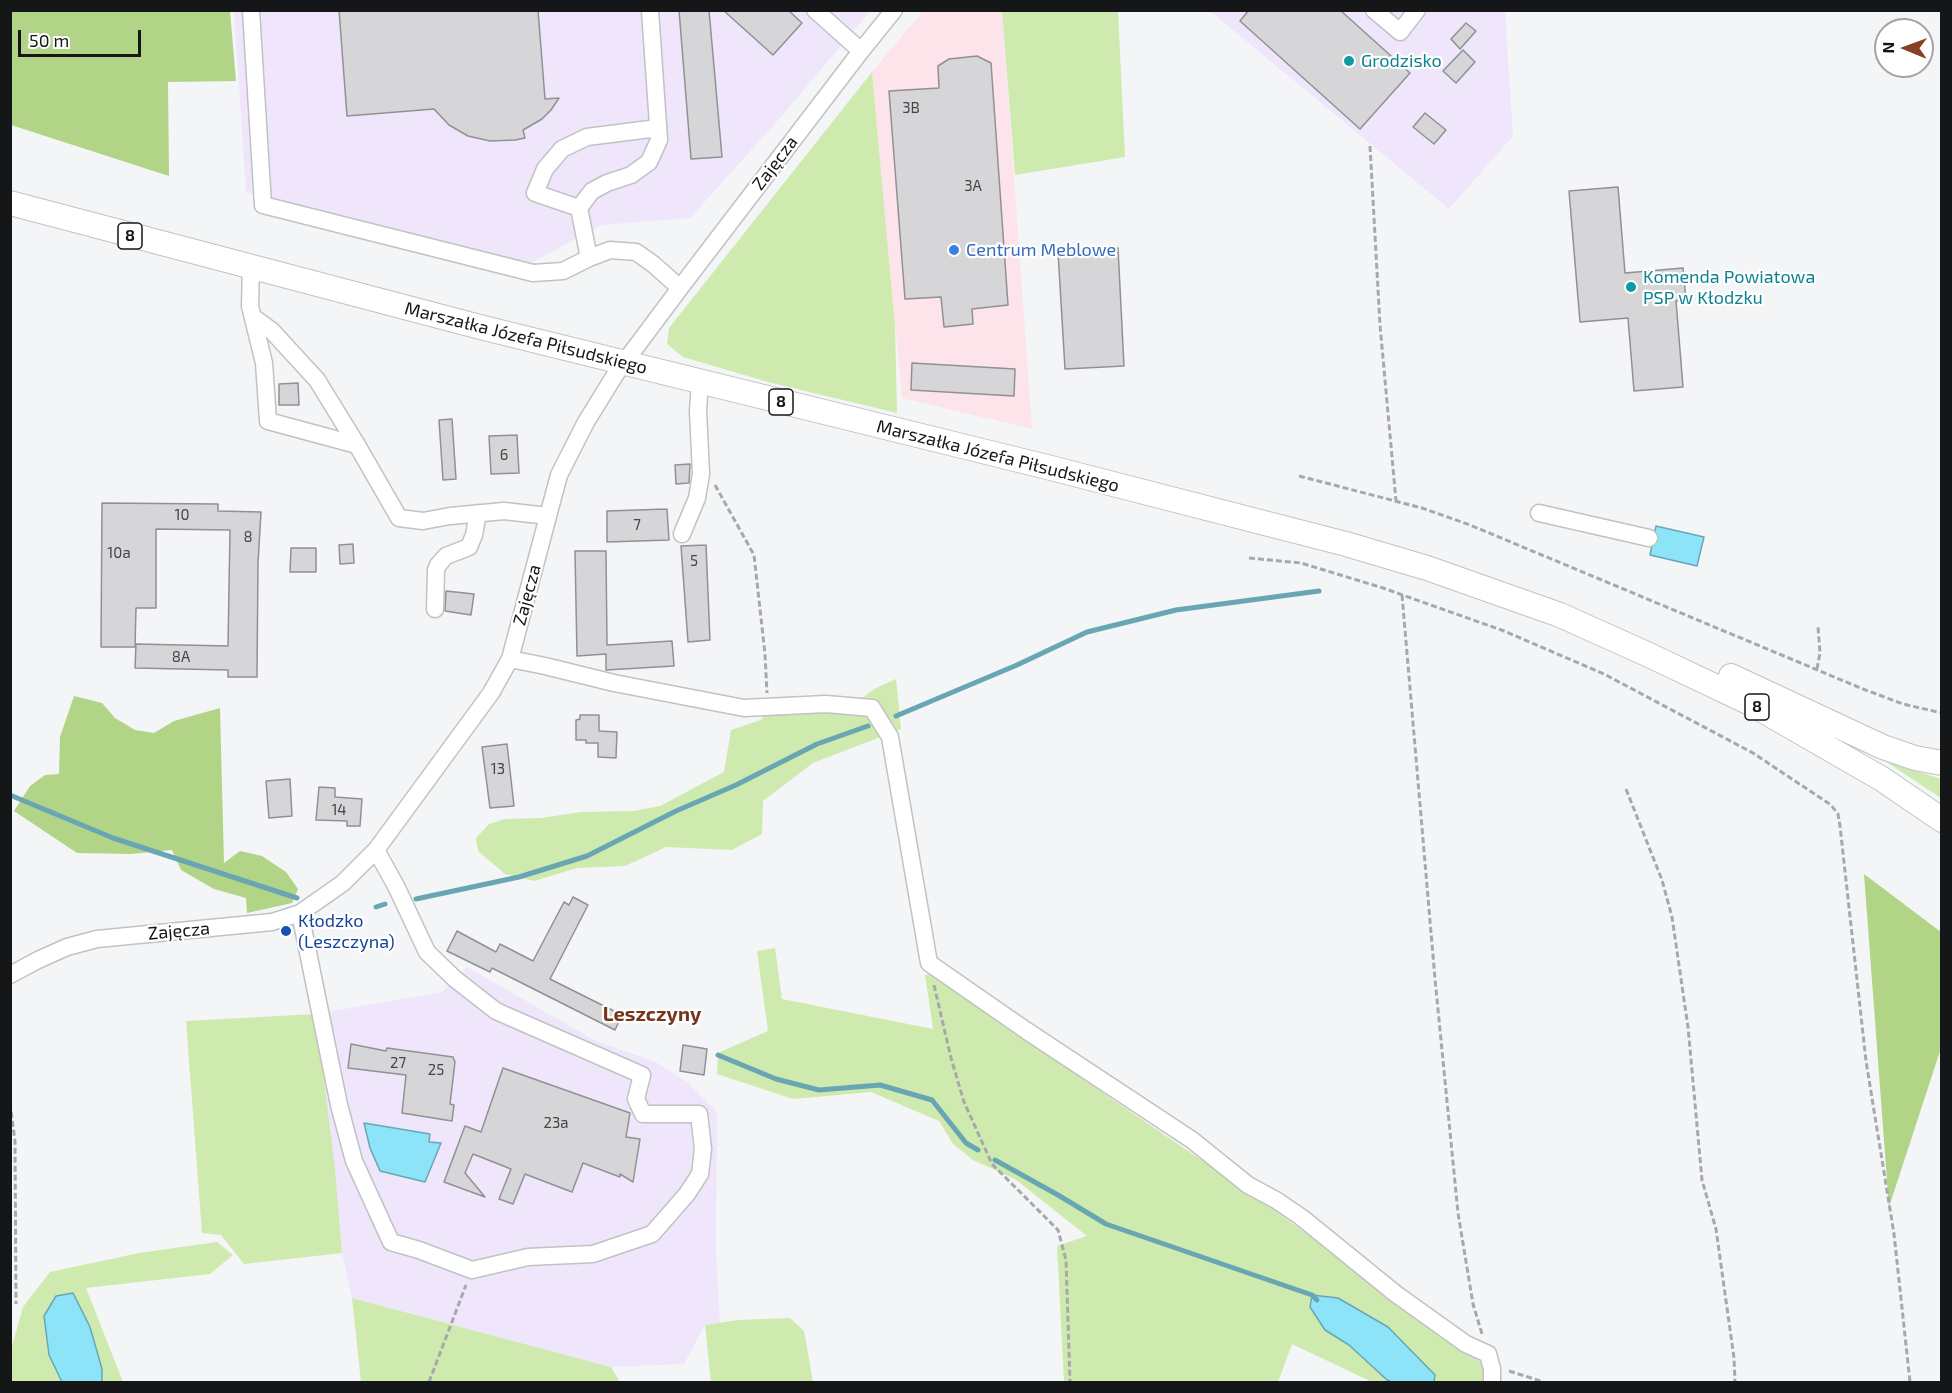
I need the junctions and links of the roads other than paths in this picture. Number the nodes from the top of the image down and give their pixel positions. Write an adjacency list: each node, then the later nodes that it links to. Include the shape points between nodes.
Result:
1 (251, 10): 11 (street, via 263,205 533,273 563,271)
2 (650, 10): 8 (street)
3 (894, 10): 7 (street, Zajęcza)
4 (1374, 10): 5 (street, via 1400,32)
5 (1417, 10)
6 (822, 13): 7 (street)
7 (861, 51): 13 (street, Zajęcza)
8 (658, 128): 10 (street, via 659,140 649,162 632,175 592,191); 10 (street, via 587,137 562,149 545,169 535,193)
9 (10, 203): 12 (highway, Marszałka Józefa Piłsudskiego / 8)
10 (579, 208): 11 (street)
11 (590, 258): 13 (street, via 610,250 636,252)
12 (251, 267): 14 (street); 15 (highway, Marszałka Józefa Piłsudskiego / 8)
13 (680, 288): 15 (street, Zajęcza)
14 (253, 317): 17 (street, via 272,331 317,380); 17 (street, via 264,363 268,421)
15 (626, 362): 16 (highway, Marszałka Józefa Piłsudskiego / 8); 20 (street, Zajęcza, via 586,422 559,475)
16 (700, 382): 21 (street, via 701,474 697,498); 24 (highway, Marszałka Józefa Piłsudskiego / 8, via 1346,544)
17 (357, 445): 18 (street, via 399,518 423,521)
18 (478, 513): 20 (street, via 504,511); 23 (street, via 469,547 446,556 438,565)
19 (1539, 513): 22 (street)
20 (548, 516): 25 (street, Zajęcza)
21 (682, 534)
22 (1649, 538)
23 (435, 609)
24 (1560, 615): 26 (highway, via 1591,619 1643,637 1883,747); 27 (highway, Marszałka Józefa Piłsudskiego / 8, via 1750,703 1882,779)
25 (510, 659): 28 (street, Zajęcza, via 491,693); 31 (street, via 744,708 826,704 872,708 890,737 929,963 1191,1140 1248,1185 1301,1217 1466,1344 1488,1354)
26 (1941, 764)
27 (1941, 820)
28 (376, 850): 29 (street, Zajęcza, via 342,883); 29 (street, via 427,951 451,975 496,1011 642,1075 636,1099 643,1114 699,1114 703,1149 700,1174 652,1234 593,1254 528,1257 472,1270 391,1242 354,1161)
29 (300, 913): 30 (street, Zajęcza, via 272,922 97,939 67,948)
30 (10, 975)
31 (1492, 1383)

